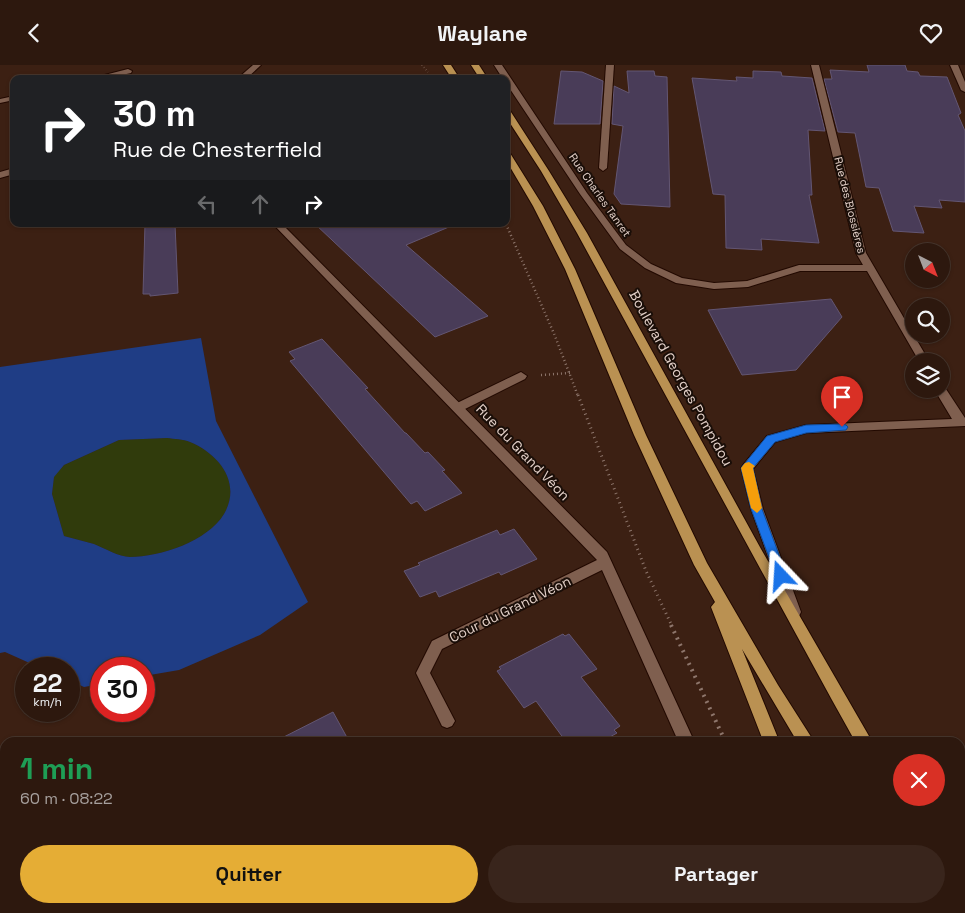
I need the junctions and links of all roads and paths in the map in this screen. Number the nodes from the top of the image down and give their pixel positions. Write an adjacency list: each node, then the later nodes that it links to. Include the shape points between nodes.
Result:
1 (257, 65): 7 (street)
2 (610, 65): 12 (street)
3 (815, 65): 15 (street, Rue des Blossières, via 861,253)
4 (954, 65): 9 (street)
5 (126, 68): 6 (street)
6 (106, 75)
7 (246, 75)
8 (510, 83): 15 (street, Rue Charles Tanret, via 623,247 648,266 680,281 714,286 748,284 799,269)
9 (965, 90)
10 (510, 117): 24 (main road, Boulevard Georges Pompidou, via 530,145 629,319)
11 (510, 160): 23 (main road, via 570,269 640,435)
12 (603, 168)
13 (280, 227): 20 (street, Rue du Grand Véon)
14 (507, 227): 17 (path)
15 (869, 269): 16 (street, Rue des Blossières)
16 (919, 353)
17 (570, 373): 18 (path); 27 (path, via 646,571)
18 (521, 376): 20 (street)
19 (946, 398): 21 (street)
20 (459, 407): 22 (street, Rue du Grand Véon)
21 (962, 422): 24 (street, via 806,429 771,439 747,468 757,509)
22 (605, 562): 25 (street, Cour du Grand Véon, via 436,645 422,673); 26 (street, Rue du Grand Véon)
23 (701, 565): 28 (main road); 29 (main road)
24 (805, 643): 30 (main road, Boulevard Georges Pompidou)
25 (447, 721)
26 (684, 737)
27 (723, 737)
28 (770, 737)
29 (803, 737)
30 (861, 737)

